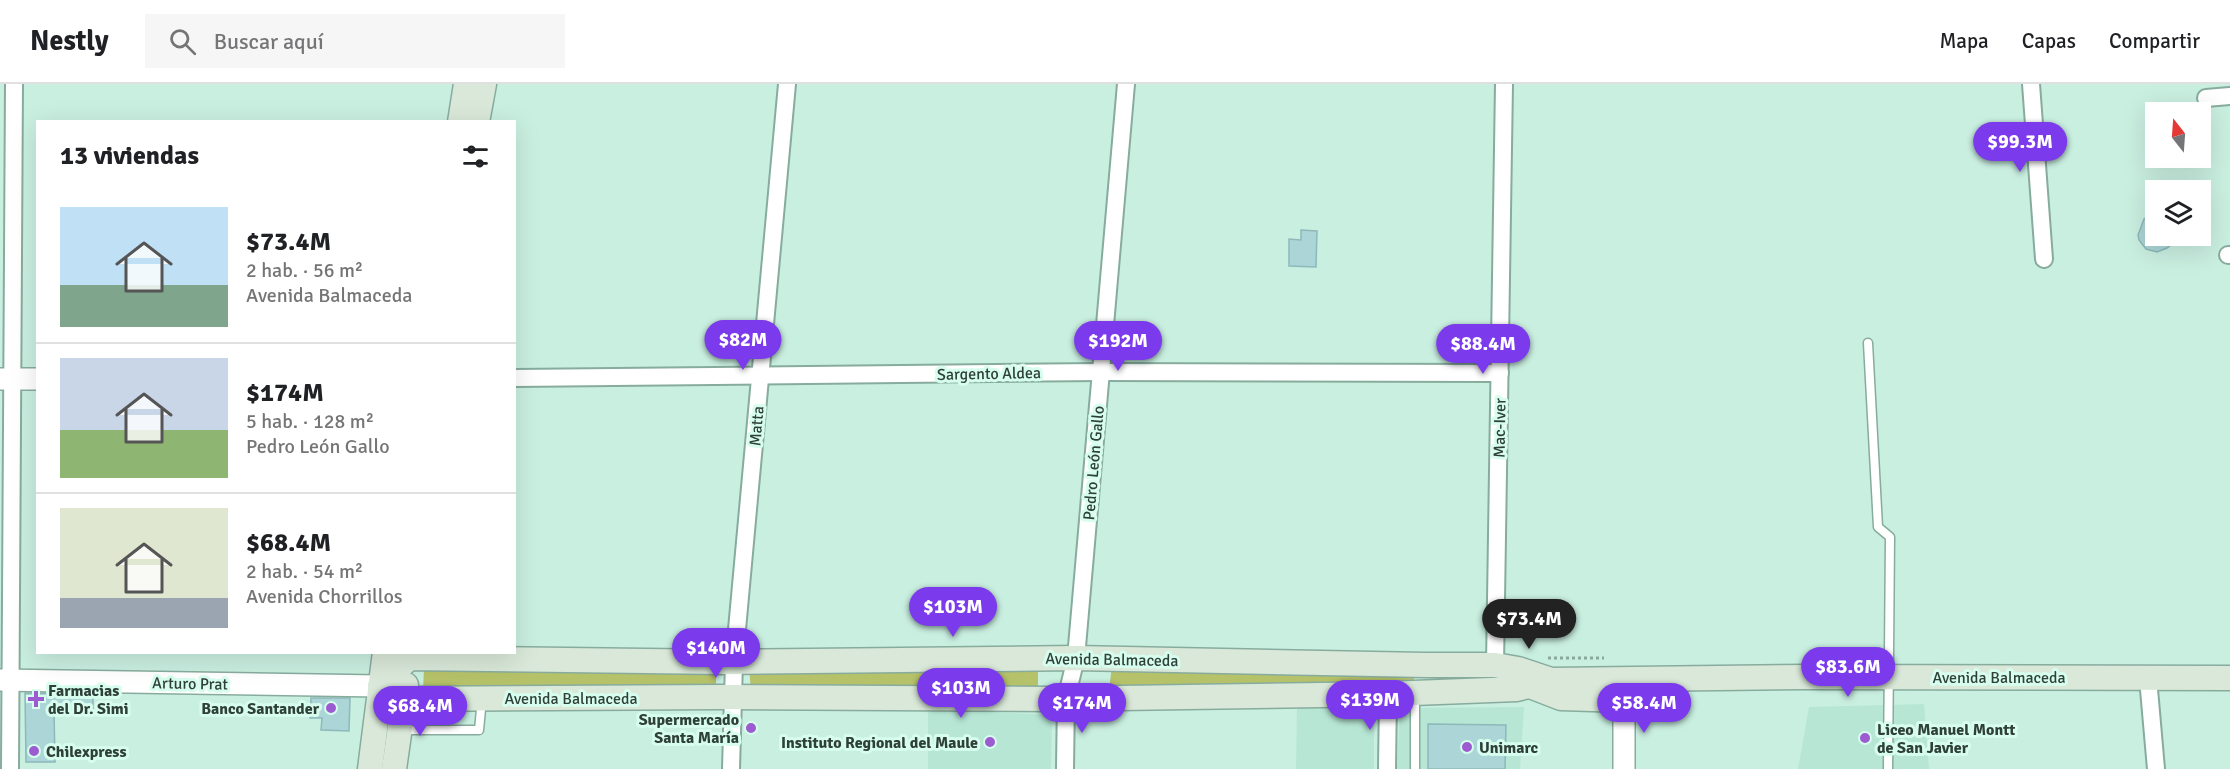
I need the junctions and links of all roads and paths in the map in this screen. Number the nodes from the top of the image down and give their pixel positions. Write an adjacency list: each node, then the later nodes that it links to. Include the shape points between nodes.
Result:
1 (14, 84): 18 (street)
2 (466, 84): 10 (main road)
3 (484, 84): 11 (main road)
4 (787, 84): 16 (street, Matta)
5 (1126, 84): 14 (street, Pedro León Gallo)
6 (1504, 84): 15 (street, Mac-Iver)
7 (2031, 84): 12 (street)
8 (2230, 96): 9 (street)
9 (2206, 98)
10 (460, 120)
11 (477, 120)
12 (2044, 259)
13 (1868, 343): 27 (lane, via 1878,527 1890,537)
14 (1101, 372): 15 (street, Sargento Aldea); 16 (street, Sargento Aldea); 24 (street, Pedro León Gallo)
15 (1500, 373): 26 (street, Mac-Iver)
16 (760, 376): 17 (street, Sargento Aldea); 25 (street, Matta)
17 (516, 378)
18 (6, 379): 19 (street); 30 (street)
19 (36, 379)
20 (385, 654): 32 (main road)
21 (410, 655): 22 (main road, Avenida Balmaceda); 32 (main road); 37 (main road)
22 (442, 656): 23 (main road, Avenida Balmaceda)
23 (481, 656): 25 (main road, Avenida Balmaceda); 38 (main road)
24 (1076, 658): 25 (main road, Avenida Balmaceda); 26 (main road, Avenida Balmaceda); 39 (street, Pedro León Gallo)
25 (734, 662): 36 (street, Matta)
26 (1495, 664): 31 (main road, Avenida Balmaceda, via 1518,669)
27 (1890, 677): 28 (main road, Avenida Balmaceda); 33 (main road, Avenida Balmaceda); 49 (lane)
28 (2148, 678): 29 (main road, Avenida Balmaceda); 50 (street)
29 (2230, 678)
30 (5, 680): 32 (street, Arturo Prat); 41 (street)
31 (1541, 683): 33 (main road, Avenida Balmaceda); 34 (main road, Avenida Balmaceda, via 1517,689)
32 (380, 686): 37 (main road, Avenida Balmaceda); 42 (main road)
33 (1624, 690): 48 (street)
34 (1415, 693): 35 (main road, Avenida Balmaceda); 47 (lane)
35 (1388, 694): 39 (main road, Avenida Balmaceda); 46 (street)
36 (733, 697): 38 (main road, Avenida Balmaceda); 39 (main road, Avenida Balmaceda); 44 (street, Matta)
37 (404, 699): 38 (main road, Avenida Balmaceda); 40 (main road)
38 (482, 699): 40 (lane, via 479,730)
39 (1066, 699): 45 (street, Pedro León Gallo)
40 (400, 730): 43 (main road)
41 (10, 769)
42 (370, 769)
43 (394, 769)
44 (731, 769)
45 (1065, 769)
46 (1387, 769)
47 (1415, 769)
48 (1624, 769)
49 (1888, 769)
50 (2156, 769)

